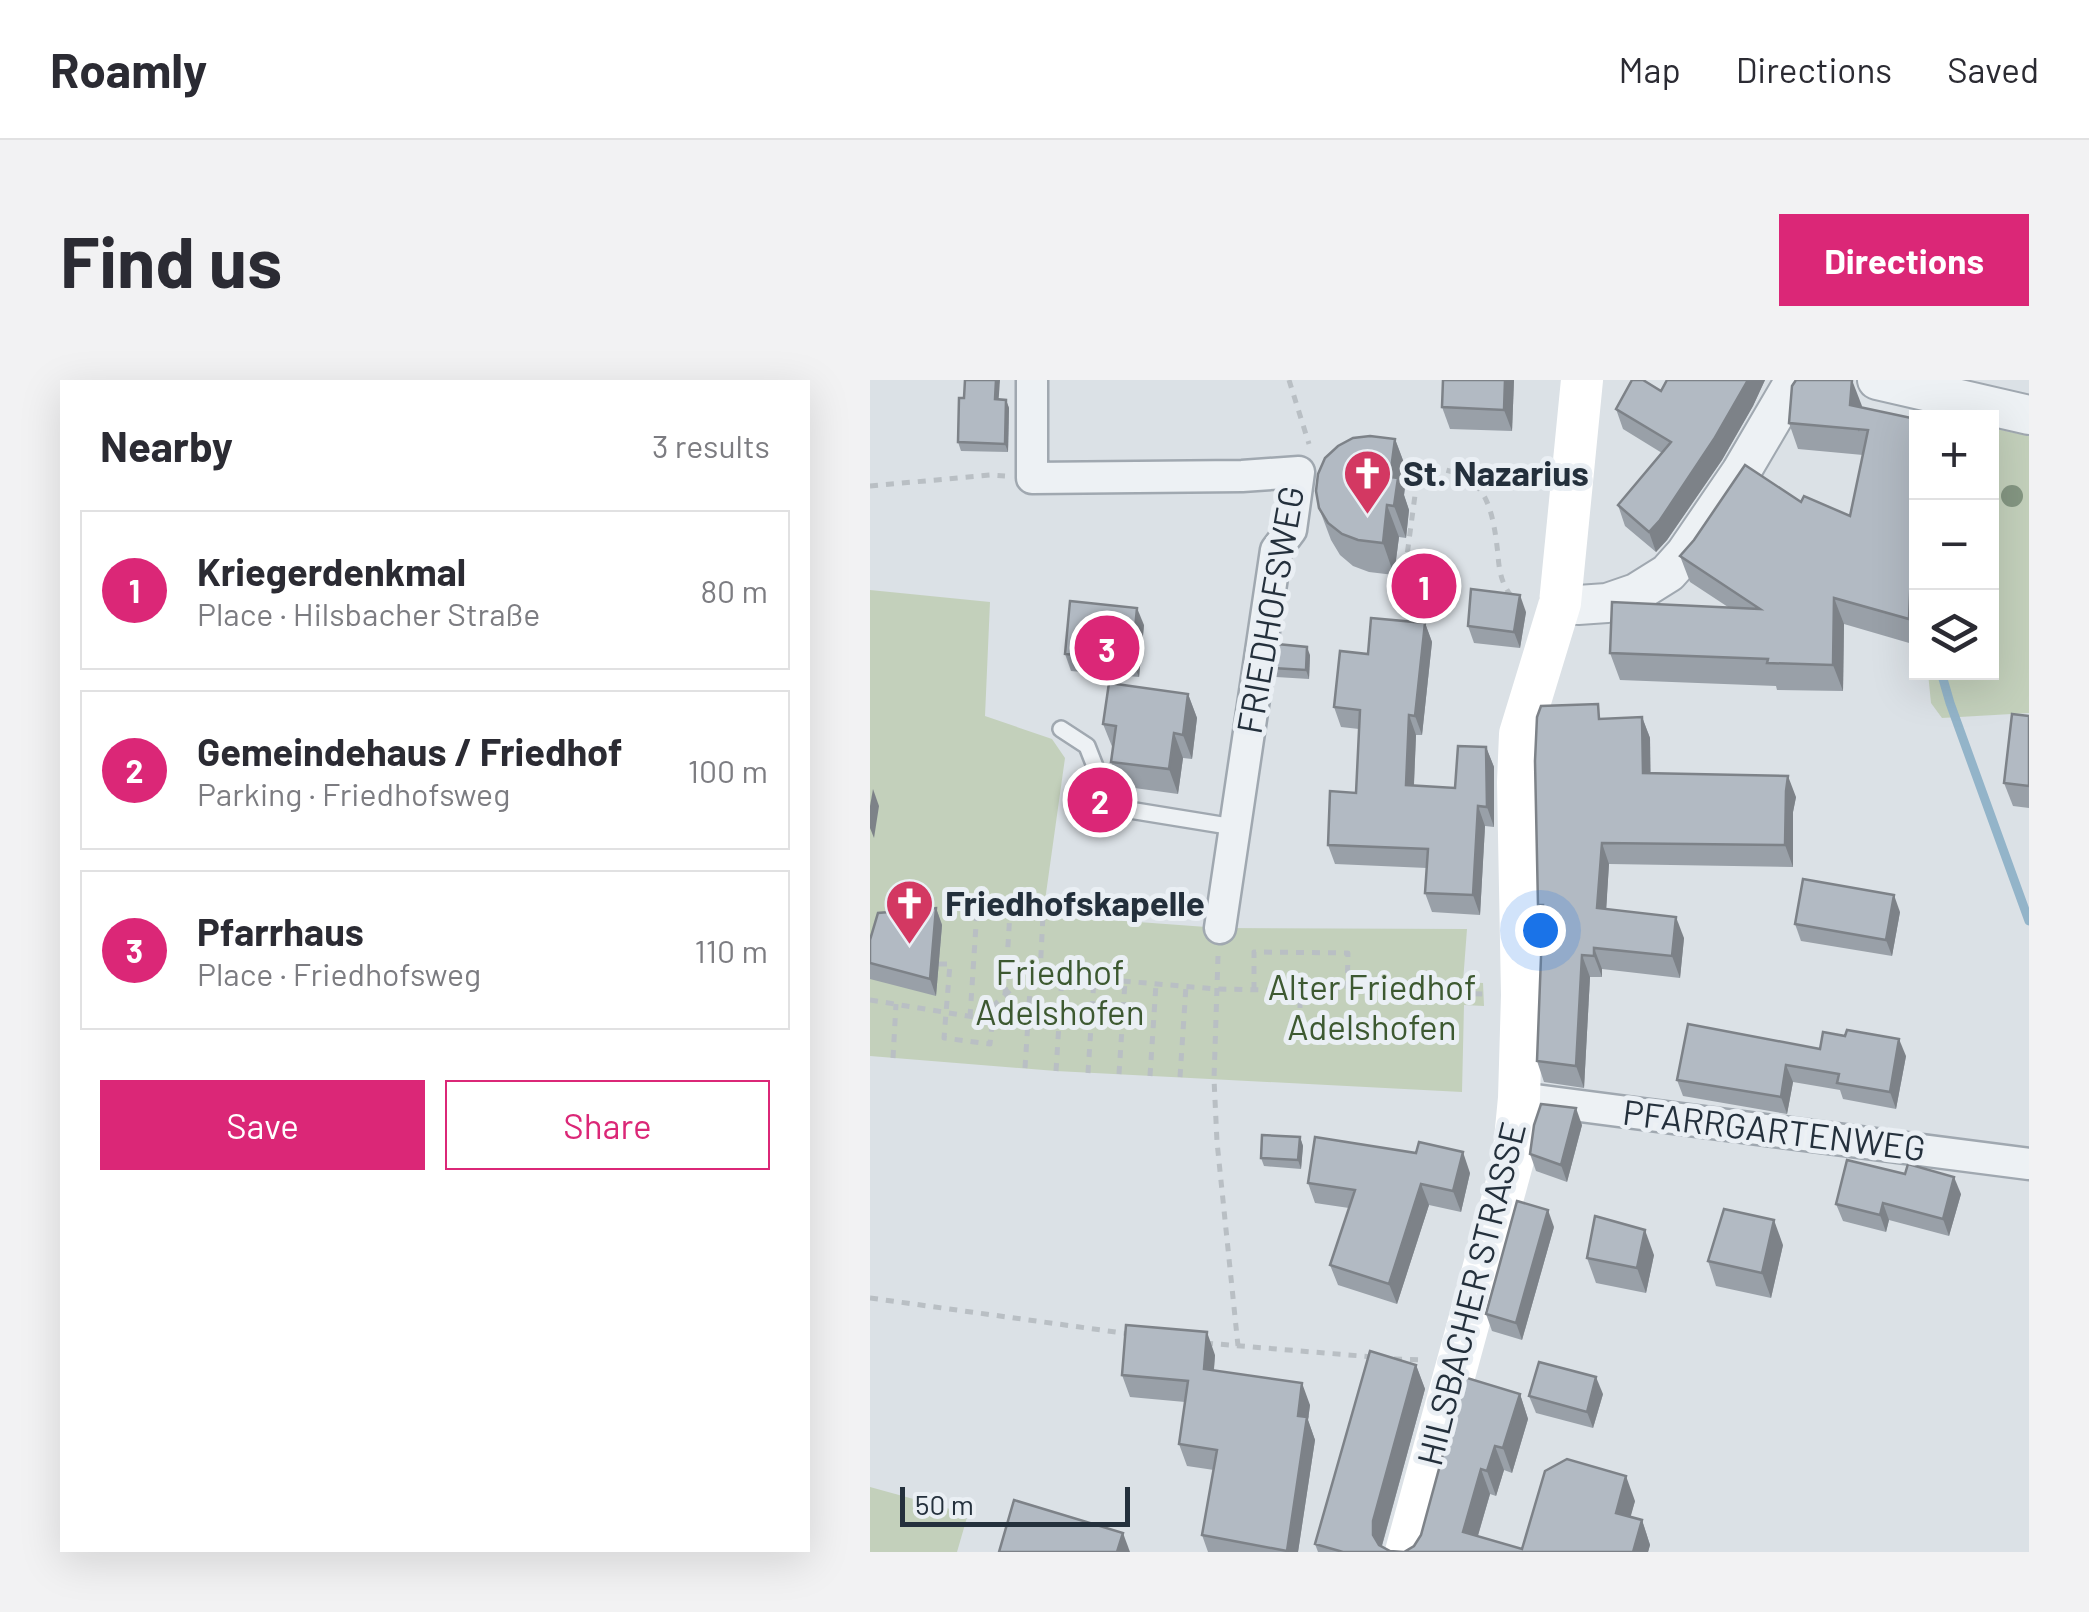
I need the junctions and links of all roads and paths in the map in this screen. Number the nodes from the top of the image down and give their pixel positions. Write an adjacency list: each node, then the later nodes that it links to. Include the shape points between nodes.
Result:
1 (1032, 380): 10 (street)
2 (1289, 380): 9 (path, via 1318,470)
3 (1582, 380): 13 (main road, HILSBACHER STRASSE)
4 (1795, 380): 13 (street, via 1668,572 1607,603)
5 (1877, 380): 6 (street)
6 (2022, 414)
7 (1400, 463): 8 (path)
8 (1419, 465): 12 (path, via 1406,563); 13 (path, via 1477,483 1492,514 1503,581 1522,608)
9 (1299, 472): 10 (street, FRIEDHOFSWEG); 15 (street, FRIEDHOFSWEG, via 1290,530 1276,550)
10 (1032, 478): 11 (path, via 990,475)
11 (870, 486)
12 (1441, 578)
13 (1560, 603): 47 (main road, HILSBACHER STRASSE, via 1520,734)
14 (1061, 729): 15 (lane, via 1086,746 1110,807)
15 (1234, 827): 19 (street, FRIEDHOFSWEG)
16 (977, 910): 38 (path)
17 (1010, 912): 33 (path)
18 (1043, 915): 22 (path)
19 (1220, 928): 28 (path)
20 (939, 964): 37 (path, via 950,964)
21 (1031, 974): 22 (path); 33 (path); 41 (path)
22 (1040, 974): 23 (path)
23 (1062, 976): 24 (path); 42 (path)
24 (1094, 979): 25 (path); 43 (path)
25 (1125, 982): 26 (path); 44 (path)
26 (1156, 984): 27 (path); 45 (path)
27 (1186, 986): 28 (path); 46 (path)
28 (1216, 989): 29 (path); 52 (path, via 1217,1142)
29 (1254, 990): 30 (path); 31 (path, via 1254,952 1348,953)
30 (1300, 992): 31 (path); 39 (path)
31 (1348, 992): 32 (path)
32 (1483, 994)
33 (1005, 995): 36 (path)
34 (870, 1000): 35 (path)
35 (896, 1004): 37 (path); 40 (path)
36 (994, 1005): 37 (path, via 990,1044 944,1038); 38 (path, via 980,1018)
37 (947, 1012): 38 (path)
38 (970, 1016)
39 (1300, 1040)
40 (893, 1058)
41 (1025, 1068)
42 (1056, 1071)
43 (1088, 1072)
44 (1120, 1074)
45 (1150, 1076)
46 (1180, 1077)
47 (1520, 1098): 48 (street, PFARRGARTENWEG); 53 (main road, HILSBACHER STRASSE, via 1513,1160)
48 (2029, 1164)
49 (870, 1298): 50 (path)
50 (1140, 1335)
51 (1197, 1342): 52 (path)
52 (1238, 1346): 53 (path)
53 (1458, 1360): 54 (main road, HILSBACHER STRASSE)
54 (1406, 1552)

